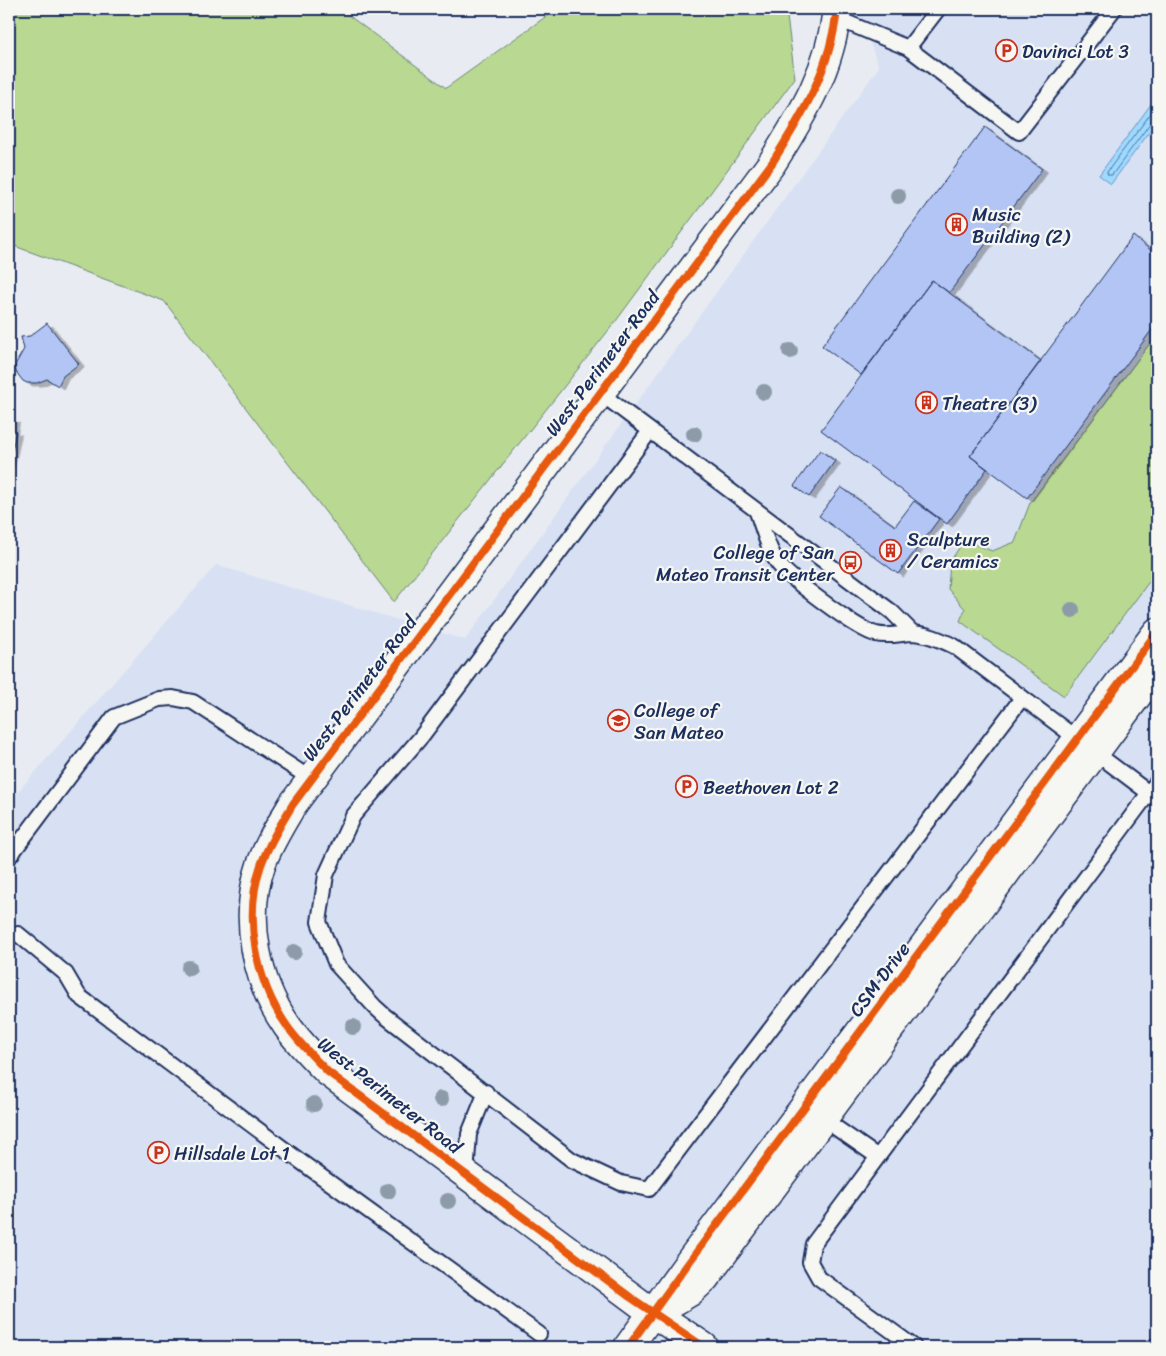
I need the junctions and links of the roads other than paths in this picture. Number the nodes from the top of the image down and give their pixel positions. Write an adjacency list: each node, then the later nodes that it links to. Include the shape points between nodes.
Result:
1 (938, 9): 4 (lane)
2 (1114, 9): 4 (lane, via 1019,132)
3 (837, 14): 4 (lane); 5 (street, West Perimeter Road, via 828,55 815,90 772,163)
4 (908, 48)
5 (600, 393): 6 (lane); 13 (street, West Perimeter Road)
6 (650, 431): 7 (lane); 17 (lane, via 421,737 354,816 326,876 319,922 336,964 375,1007)
7 (757, 512): 9 (lane, via 892,612); 9 (lane, via 770,548 790,575 862,630 888,635)
8 (1157, 632): 12 (street, CSM Drive)
9 (913, 633): 11 (lane, via 954,646)
10 (1157, 669): 12 (street, CSM Drive)
11 (1022, 698): 12 (lane); 17 (lane, via 649,1189 620,1183 565,1155)
12 (1086, 746): 14 (lane); 18 (street, CSM Drive)
13 (311, 779): 15 (lane, via 193,702 158,699 114,717); 20 (street, West Perimeter Road, via 274,834 260,867 253,923 256,949 272,1002 286,1026 328,1072)
14 (1153, 788): 19 (lane)
15 (9, 857)
16 (18, 934): 22 (lane, via 66,974 79,996)
17 (486, 1092): 20 (lane, via 469,1134)
18 (814, 1113): 19 (lane); 21 (street, CSM Drive)
19 (878, 1157): 26 (lane, via 813,1244 810,1262 819,1278)
20 (466, 1175): 21 (street, West Perimeter Road)
21 (653, 1313): 24 (street, CSM Drive); 25 (street, West Perimeter Road)
22 (539, 1334)
23 (1157, 1345): 27 (lane)
24 (628, 1347)
25 (704, 1347)
26 (914, 1347)
27 (1154, 1347)

